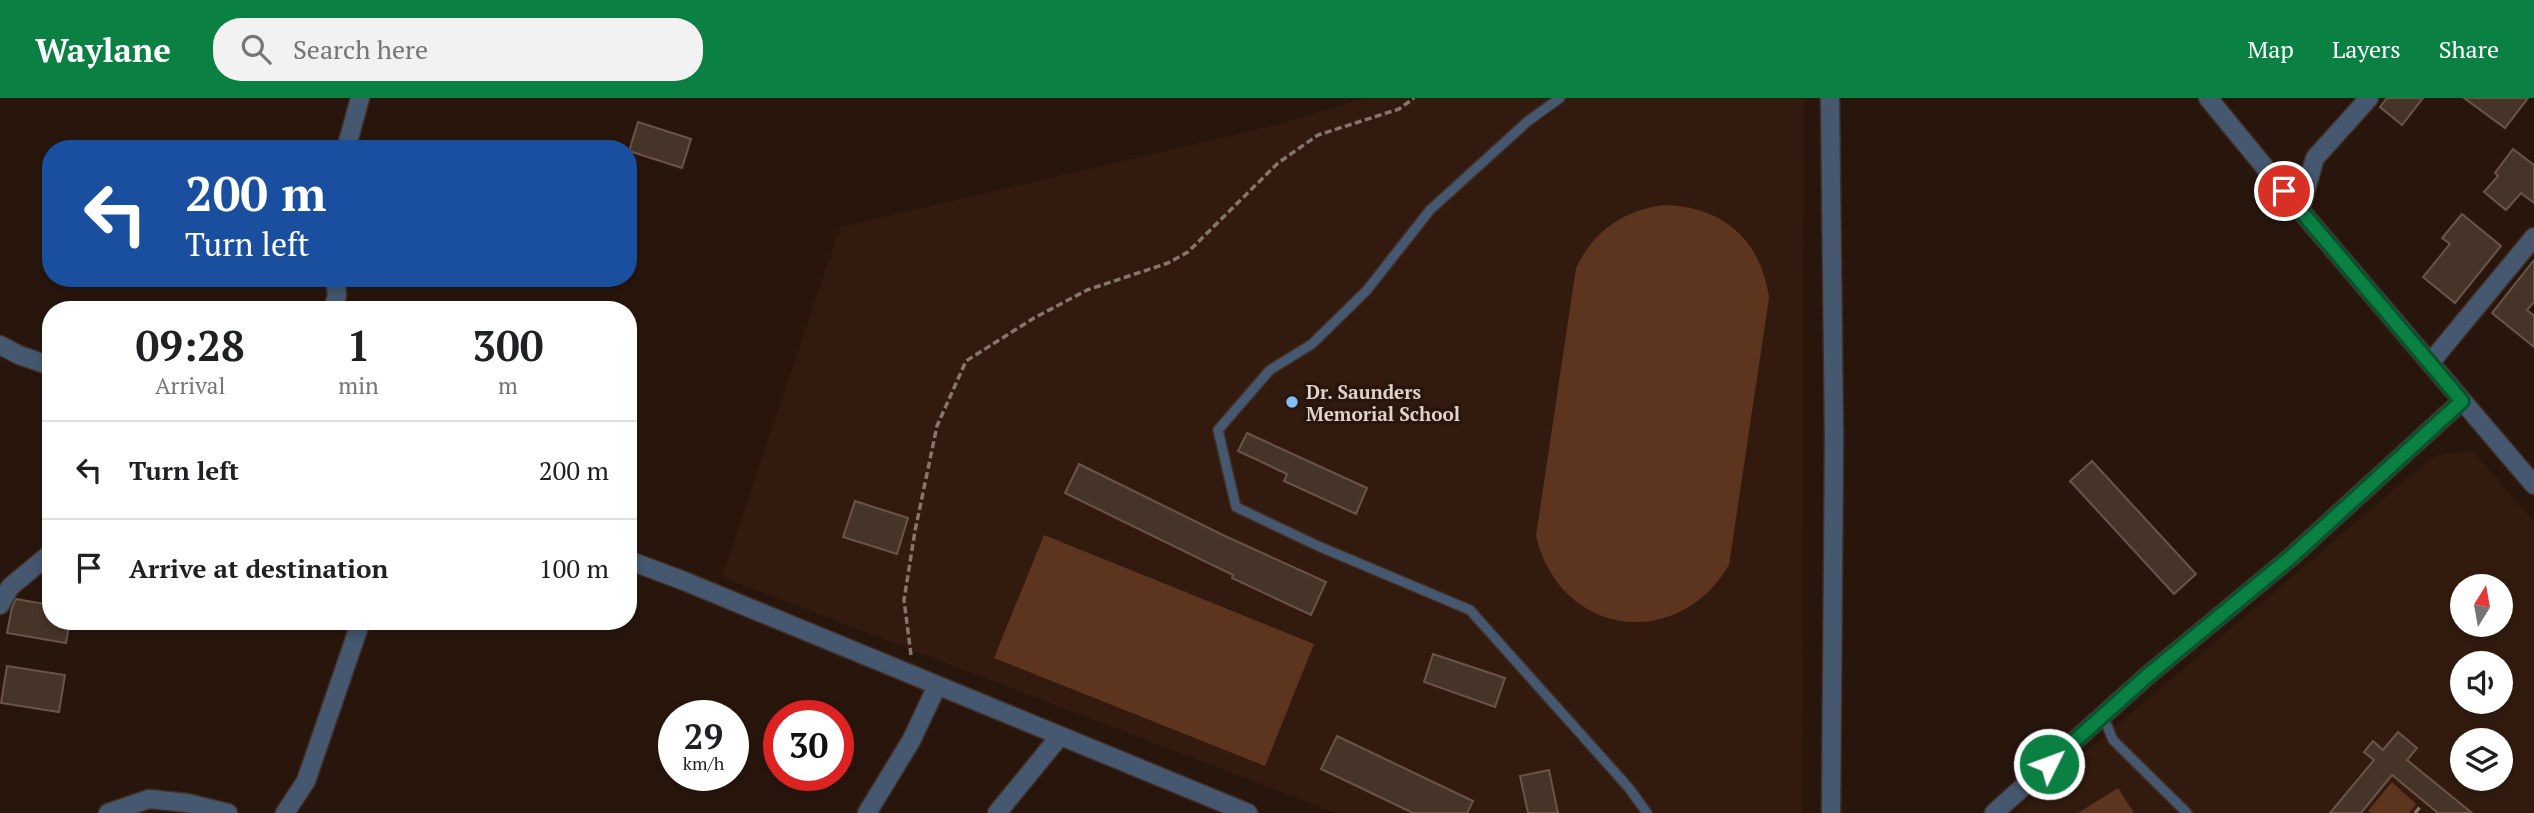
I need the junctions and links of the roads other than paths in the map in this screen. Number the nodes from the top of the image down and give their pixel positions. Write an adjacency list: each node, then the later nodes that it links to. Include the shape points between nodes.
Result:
1 (360, 98): 6 (street)
2 (1560, 98): 27 (lane, via 1430,210 1367,290 1312,344 1270,370 1218,430 1236,507 1470,610)
3 (1830, 98): 28 (street, via 1834,438)
4 (2208, 98): 7 (street)
5 (2369, 98): 7 (street, via 2315,158)
6 (348, 140)
7 (2300, 210): 11 (street)
8 (2534, 237): 11 (street)
9 (0, 345): 10 (street)
10 (42, 363)
11 (2430, 363): 12 (street)
12 (2462, 401): 13 (street); 19 (street, via 2291,557)
13 (2534, 485)
14 (42, 560): 16 (street, via 10,587)
15 (637, 563): 18 (street)
16 (0, 605)
17 (358, 630): 23 (street, via 306,780)
18 (937, 686): 20 (street); 24 (street, via 911,741)
19 (2102, 716): 29 (street); 30 (lane, via 2113,740)
20 (1060, 736): 25 (street); 26 (street)
21 (108, 813): 22 (street, via 149,799)
22 (228, 813)
23 (285, 813)
24 (867, 813)
25 (997, 813)
26 (1248, 813)
27 (1647, 813)
28 (1831, 813)
29 (1994, 813)
30 (2187, 813)

